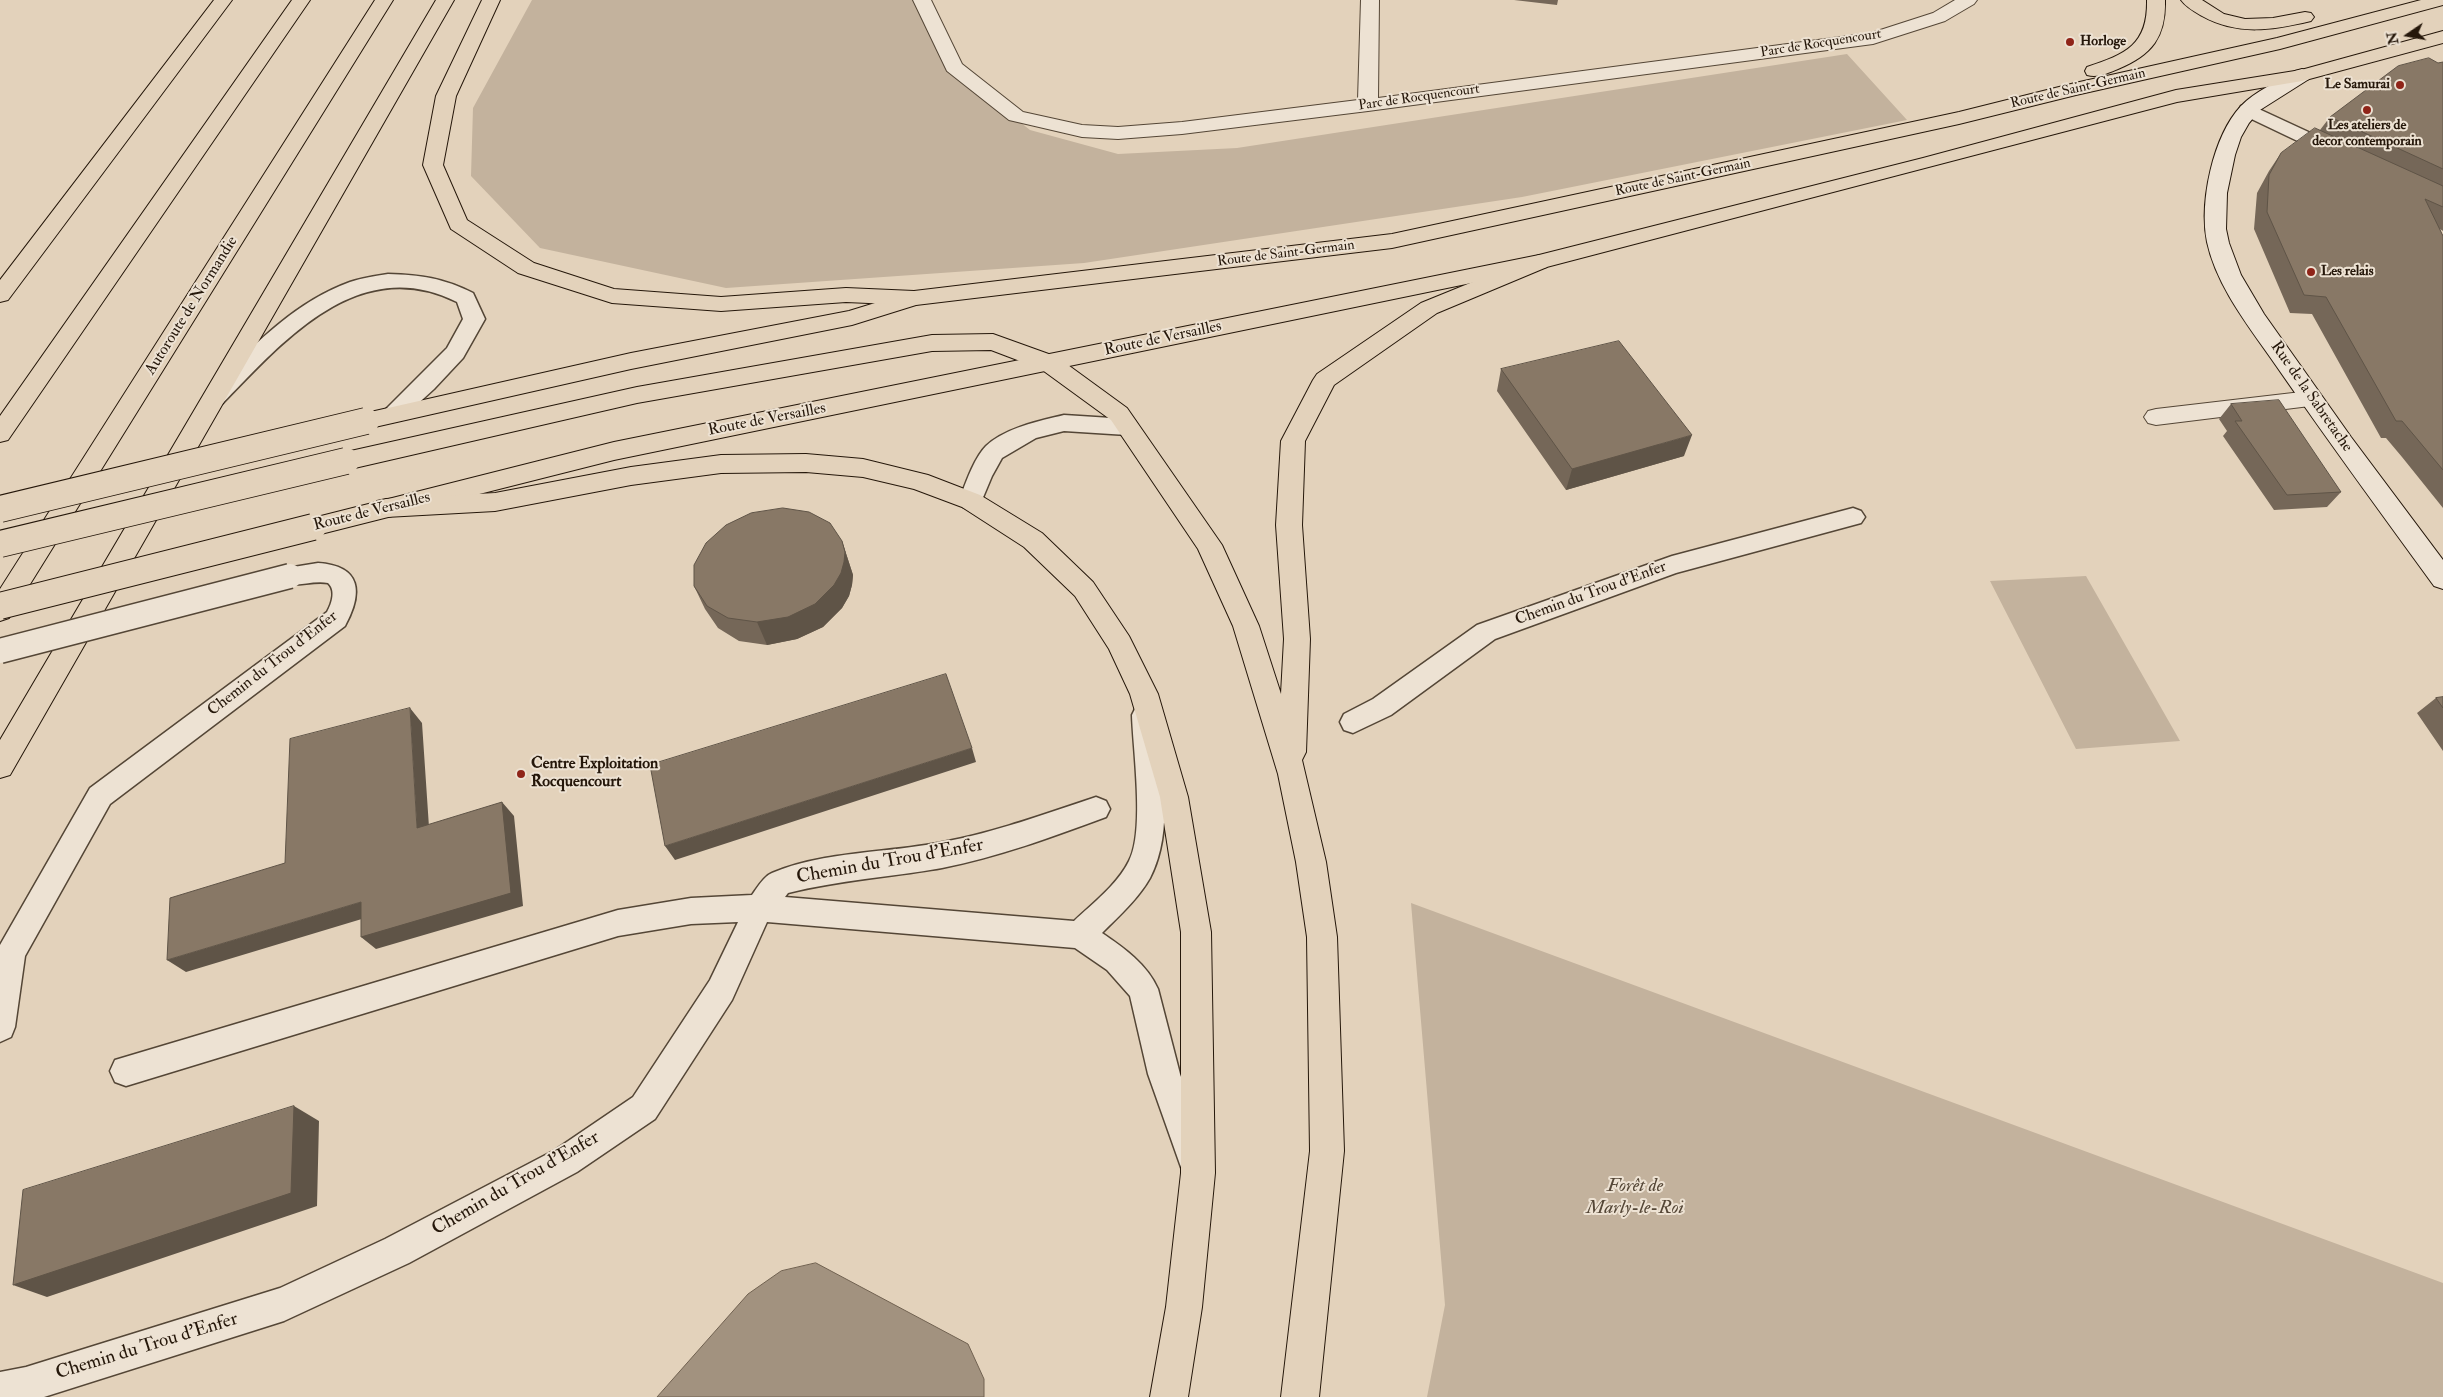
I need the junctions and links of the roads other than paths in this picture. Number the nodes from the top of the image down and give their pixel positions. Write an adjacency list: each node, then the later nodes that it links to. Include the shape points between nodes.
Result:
1 (203, 0): 16 (main road)
2 (223, 0): 16 (main road)
3 (301, 0): 30 (main road)
4 (384, 0): 38 (main road, Autoroute de Normandie)
5 (445, 0): 25 (main road)
6 (491, 0): 23 (main road, via 446,96 433,165 458,224 526,268 612,296 721,304 846,295)
7 (922, 0): 18 (street, Parc de Rocquencourt, via 954,67 1016,116 1082,131 1118,133)
8 (1370, 0): 18 (street)
9 (1968, 0): 18 (street, Parc de Rocquencourt, via 1939,17 1873,38)
10 (2156, 0): 17 (main road, via 2155,28 2141,51 2116,64 2076,77)
11 (2190, 0): 13 (main road, via 2204,11 2242,26 2272,26)
12 (2442, 0): 17 (main road, Route de Saint-Germain, via 2280,43)
13 (2326, 12)
14 (2443, 37): 15 (main road, Route de Saint-Germain)
15 (2302, 75): 19 (street); 21 (main road, Route de Saint-Germain, via 2176,96)
16 (164, 79): 22 (main road)
17 (2075, 89): 23 (main road, Route de Saint-Germain, via 1958,118 1392,241)
18 (1368, 105)
19 (2248, 110): 20 (lane); 26 (street, Rue de la Sabretache, via 2224,158 2215,200 2218,242 2238,293)
20 (2354, 161)
21 (1539, 262): 24 (main road, Route de Versailles); 43 (main road, via 1429,308 1325,380 1294,441 1289,525 1297,639)
22 (0, 296)
23 (914, 298): 27 (main road, via 852,318 631,361)
24 (1050, 363): 29 (main road, via 1119,414); 33 (main road, Route de Versailles, via 614,451); 35 (main road, bridge, via 993,342 932,343 637,395)
25 (214, 399): 27 (lane, via 272,341 322,302 366,284 403,280 440,286 466,298 474,319 455,353); 42 (main road)
26 (2310, 399): 28 (street); 36 (street, Rue de la Sabretache)
27 (392, 414): 32 (main road, bridge)
28 (2156, 417)
29 (1128, 427): 31 (lane, via 1064,423 1029,431 994,452); 43 (main road, via 1209,545 1246,626)
30 (0, 434)
31 (971, 501): 33 (main road, via 918,481 863,468 806,463 720,464 631,476 495,502); 40 (main road, via 1033,540 1084,589 1120,644)
32 (0, 508)
33 (386, 508): 37 (main road, Route de Versailles, bridge)
34 (1853, 517): 41 (lane, Chemin du Trou d'Enfer, via 1672,565 1486,632 1382,707)
35 (0, 544)
36 (2443, 579)
37 (0, 606)
38 (0, 611)
39 (0, 651): 47 (lane, Chemin du Trou d'Enfer, bridge, via 290,576 318,572 333,574 343,582 346,592 343,608 336,618 100,796 12,954)
40 (1144, 694): 46 (lane, via 1150,831 1144,860 1131,881); 49 (main road, via 1174,797 1196,932)
41 (1353, 722)
42 (0, 766)
43 (1292, 774): 52 (main road, via 1311,862 1322,937 1327,1151)
44 (1096, 809): 45 (lane, Chemin du Trou d'Enfer, via 978,847 816,873 779,883)
45 (759, 908): 46 (lane); 48 (lane, via 691,912 618,923); 50 (lane, Chemin du Trou d'Enfer, via 721,990 644,1108 566,1161 397,1252 284,1304 26,1385)
46 (1080, 935): 49 (lane, via 1117,960 1143,989 1164,1074)
47 (0, 1027)
48 (126, 1071)
49 (1198, 1173): 51 (main road, via 1184,1307)
50 (0, 1390)
51 (1170, 1397)
52 (1300, 1397)

